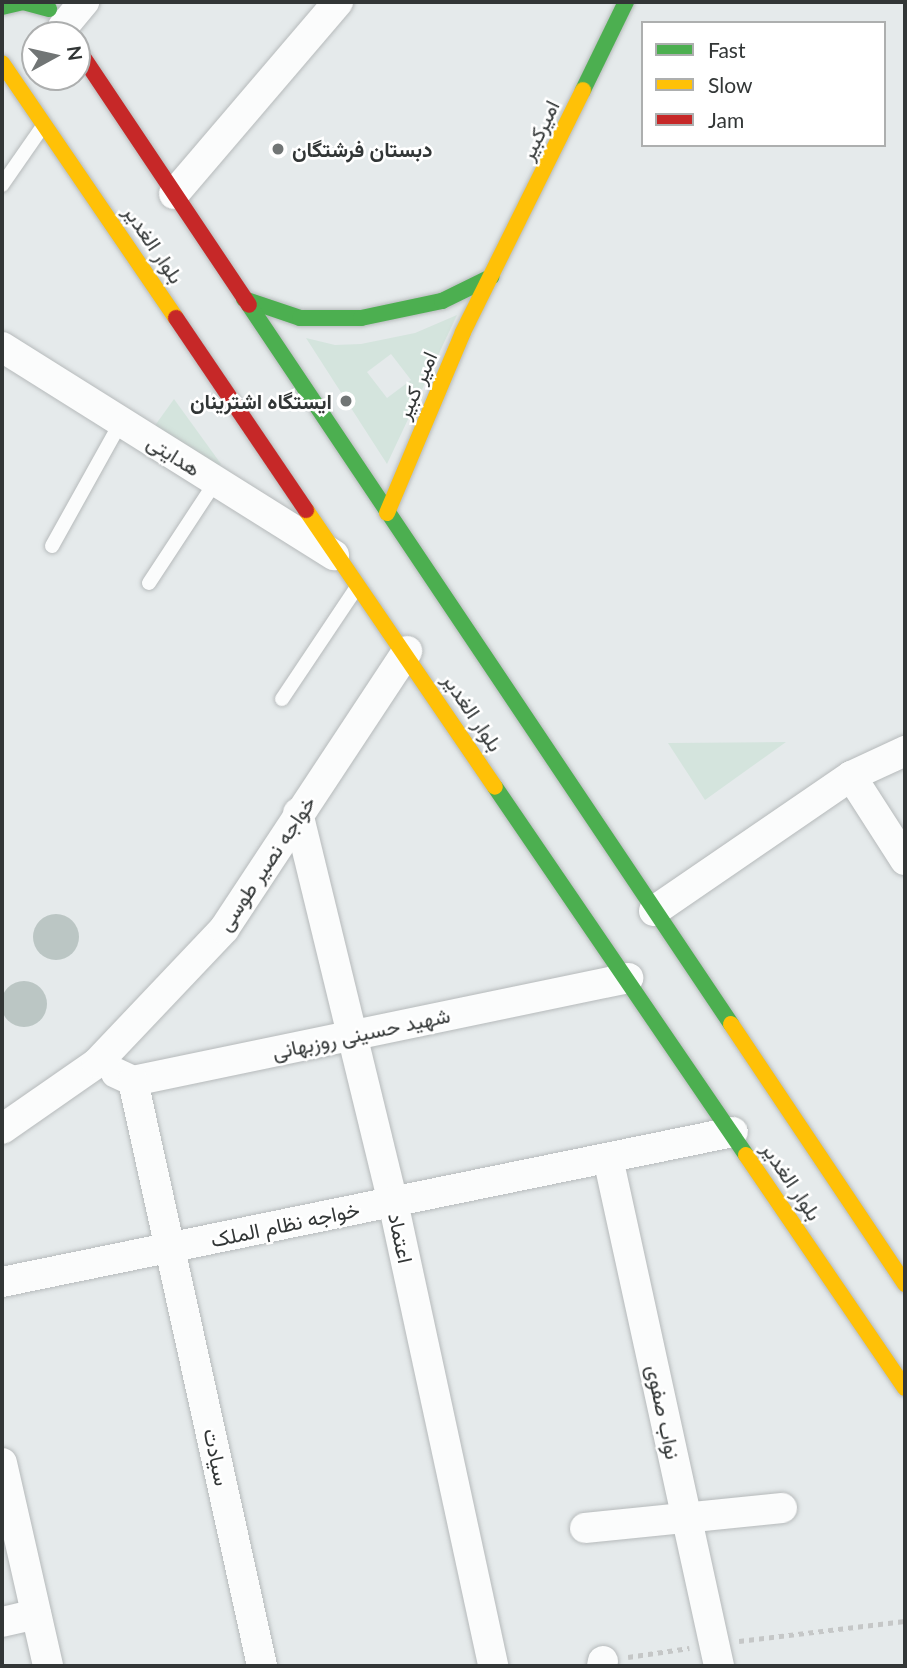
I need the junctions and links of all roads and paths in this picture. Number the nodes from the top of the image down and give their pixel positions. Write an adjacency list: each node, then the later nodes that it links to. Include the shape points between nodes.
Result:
1 (84, 2): 6 (street)
2 (338, 2): 11 (street)
3 (626, 2): 12 (main road, امیرکبیر)
4 (2, 7): 5 (main road, via 23,2)
5 (55, 21)
6 (63, 21)
7 (2, 63): 9 (main road, بلوار الغدیر)
8 (91, 70): 11 (main road, بلوار الغدیر)
9 (46, 122): 10 (lane); 19 (main road, بلوار الغدیر)
10 (2, 185)
11 (174, 194): 13 (main road, بلوار الغدیر)
12 (491, 277): 13 (main road, via 442,301 361,318 300,318); 17 (main road, امیر کبیر, via 417,433)
13 (243, 299): 17 (main road, بلوار الغدیر)
14 (2, 346): 15 (street, هدایتی)
15 (121, 422): 16 (street, هدایتی); 18 (lane)
16 (216, 481): 19 (street, هدایتی); 20 (lane)
17 (387, 513): 27 (main road, بلوار الغدیر)
18 (52, 546)
19 (353, 573): 21 (main road, بلوار الغدیر); 22 (lane)
20 (149, 583)
21 (407, 652): 25 (street, خواجه نصیر طوسی); 28 (main road, بلوار الغدیر)
22 (282, 699)
23 (905, 751): 24 (street)
24 (850, 776): 26 (street); 27 (street)
25 (298, 813): 29 (street, اعتماد); 30 (street, خواجه نصیر طوسی, via 224,929)
26 (905, 860)
27 (654, 911): 38 (main road, بلوار الغدیر)
28 (628, 978): 29 (street, شهید حسینی روزبهانی); 33 (main road, بلوار الغدیر)
29 (354, 1035): 31 (street, شهید حسینی روزبهانی); 35 (street, اعتماد)
30 (97, 1063): 31 (street); 32 (street, خواجه نصیر طوسی)
31 (132, 1081): 36 (street, سیادت)
32 (2, 1129)
33 (733, 1132): 34 (street, خواجه نظام الملک); 39 (main road, بلوار الغدیر)
34 (608, 1158): 35 (street, خواجه نظام الملک); 42 (street, نواب صفوی)
35 (393, 1202): 36 (street, خواجه نظام الملک); 51 (street, اعتماد)
36 (172, 1247): 37 (street, خواجه نظام الملک); 50 (street, سیادت)
37 (2, 1282)
38 (905, 1284)
39 (905, 1388)
40 (2, 1463): 44 (street)
41 (782, 1508): 42 (street)
42 (687, 1518): 43 (street); 47 (street, نواب صفوی)
43 (585, 1528)
44 (36, 1614): 46 (street); 49 (street)
45 (905, 1621): 47 (path)
46 (2, 1622)
47 (717, 1655): 48 (path)
48 (603, 1663)
49 (48, 1666)
50 (262, 1666)
51 (493, 1666)

